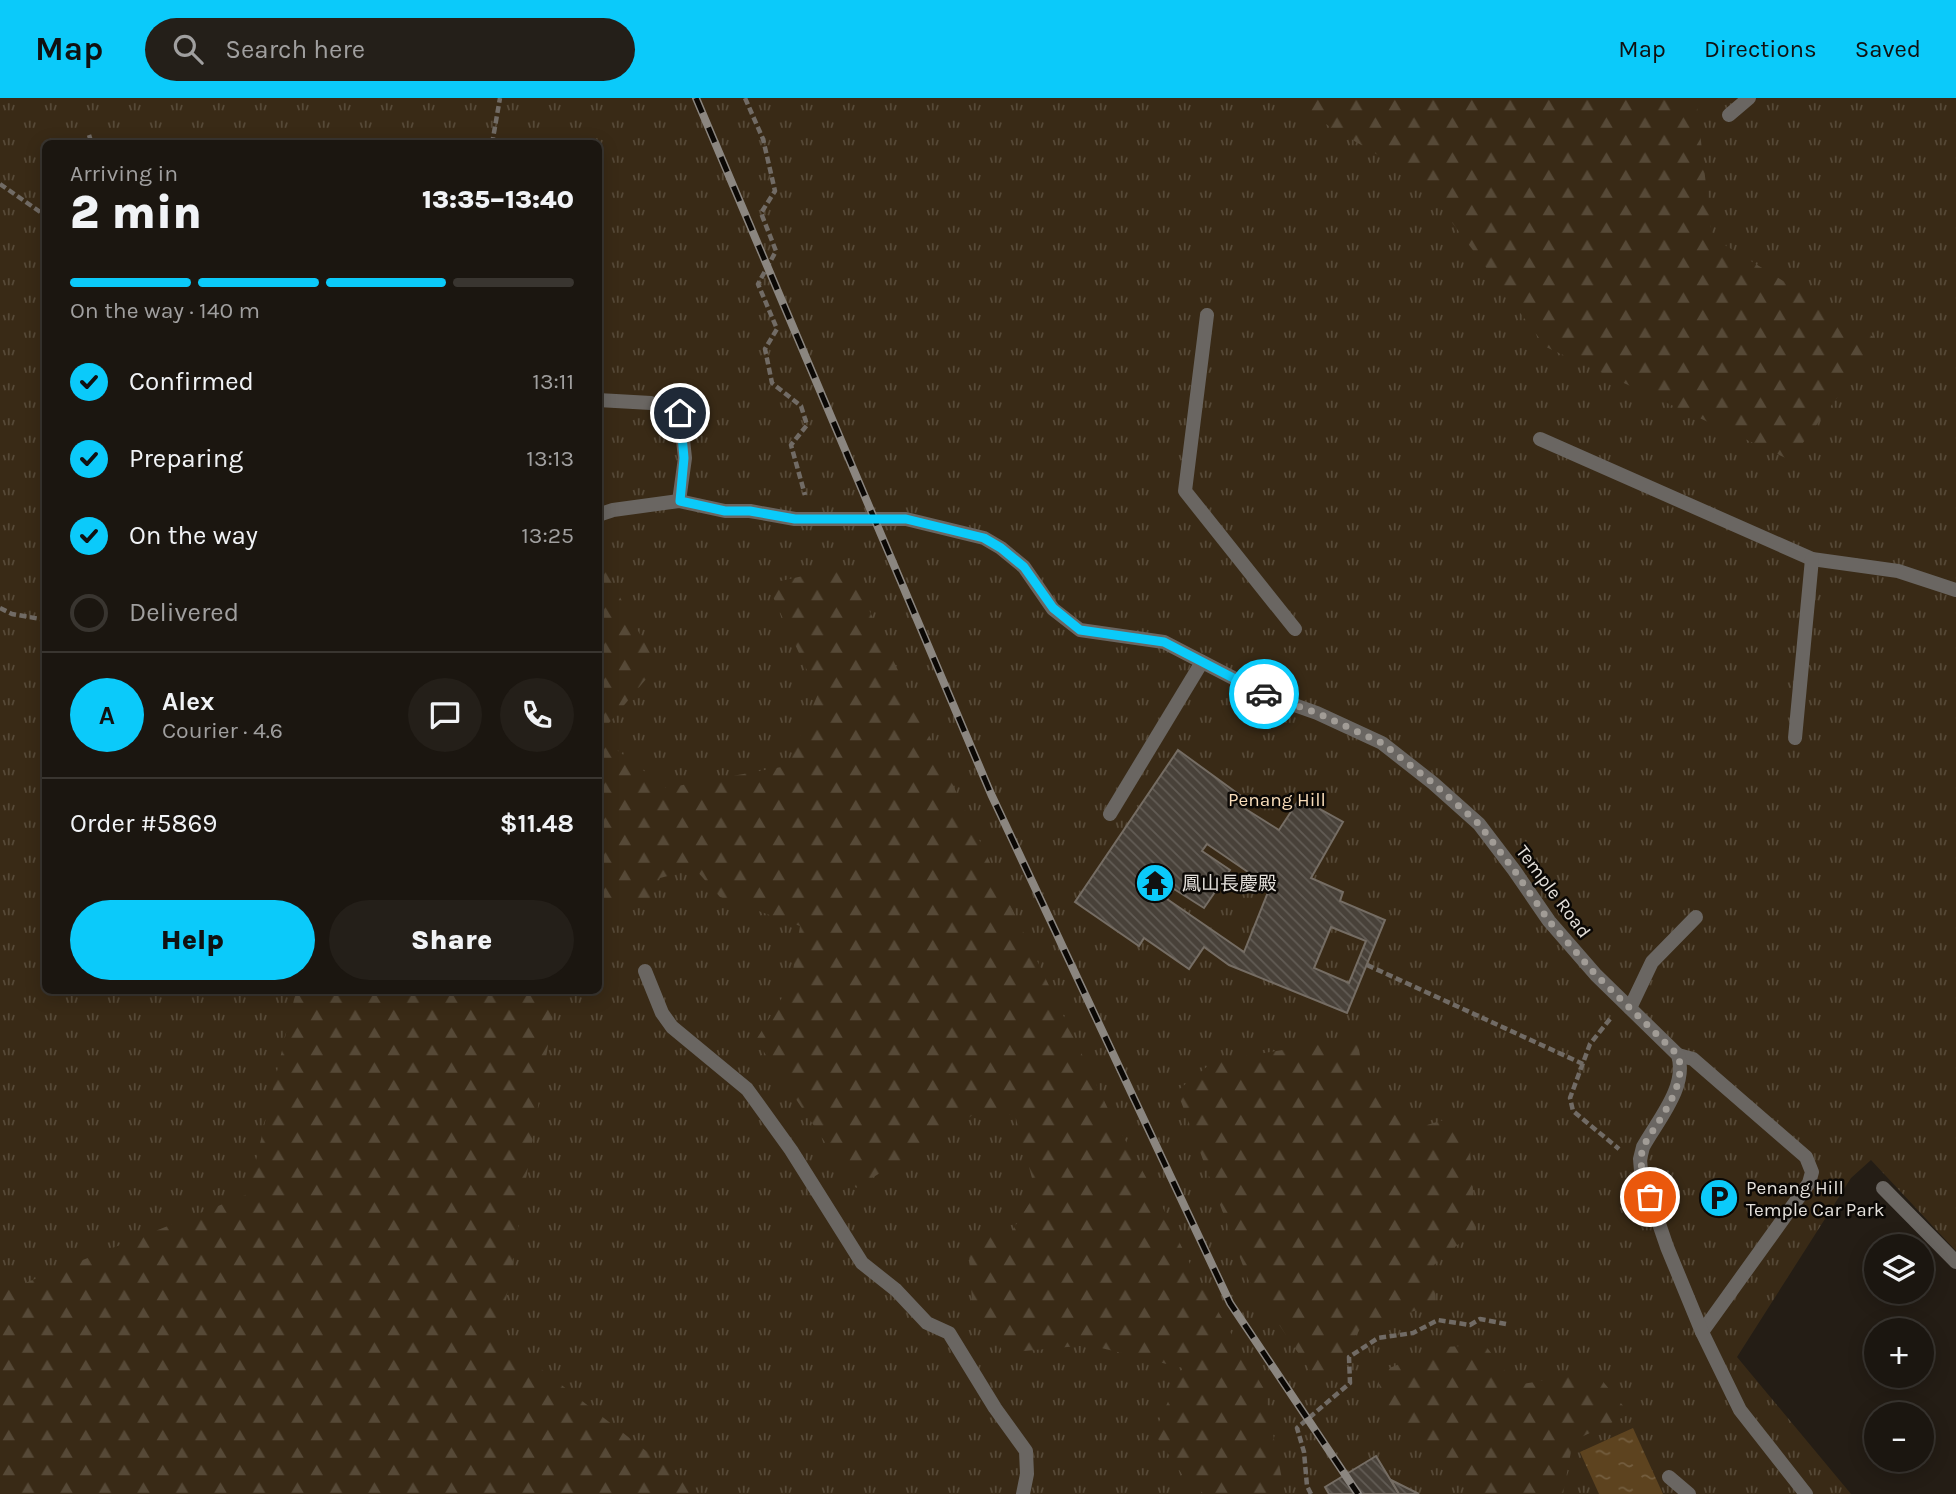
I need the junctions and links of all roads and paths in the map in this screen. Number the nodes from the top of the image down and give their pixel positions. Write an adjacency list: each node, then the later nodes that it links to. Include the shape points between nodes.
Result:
1 (500, 98): 7 (path)
2 (745, 98): 15 (path, via 763,139 775,191 761,213 776,251 758,284 777,329 765,349 772,383 802,406 807,425 791,445 805,495)
3 (1749, 98): 4 (street)
4 (1729, 116)
5 (89, 135): 6 (path)
6 (91, 140)
7 (493, 140)
8 (0, 184): 9 (path)
9 (42, 213)
10 (1207, 315): 20 (street, via 1185,491)
11 (602, 400): 13 (street, via 651,403 680,413 684,458)
12 (1540, 439): 16 (street)
13 (680, 501): 14 (street); 15 (street, Temple Road, via 725,511)
14 (602, 514)
15 (828, 520): 21 (street, Temple Road, via 906,519 984,538 1024,567 1053,608 1080,630 1164,642)
16 (1812, 559): 17 (street, via 1898,570); 22 (street)
17 (1956, 590)
18 (0, 608): 19 (path)
19 (42, 619)
20 (1294, 629)
21 (1202, 662): 23 (street); 27 (street, Temple Road, via 1266,695 1382,743 1433,783 1479,824 1549,921)
22 (1795, 737)
23 (1110, 814)
24 (1696, 917): 27 (street, via 1652,962)
25 (1367, 965): 30 (path)
26 (645, 971): 37 (street, via 672,1027 747,1089 862,1263 927,1323 949,1333 1026,1451)
27 (1630, 1008): 29 (street, Temple Road)
28 (1590, 1044): 30 (path)
29 (1678, 1055): 31 (street, via 1682,1068 1678,1084); 35 (street, Temple Road, via 1693,1059 1755,1112 1806,1157 1812,1172 1809,1183)
30 (1583, 1064): 31 (path, via 1570,1098 1573,1111 1615,1147)
31 (1640, 1159): 35 (street, via 1667,1247)
32 (1883, 1188): 33 (street)
33 (1956, 1262)
34 (1506, 1324): 38 (path, via 1438,1320 1413,1333 1378,1338 1349,1357 1350,1383 1297,1428)
35 (1702, 1332): 40 (street, via 1740,1410)
36 (1670, 1477): 39 (street)
37 (1023, 1494)
38 (1311, 1494)
39 (1689, 1494)
40 (1806, 1494)

